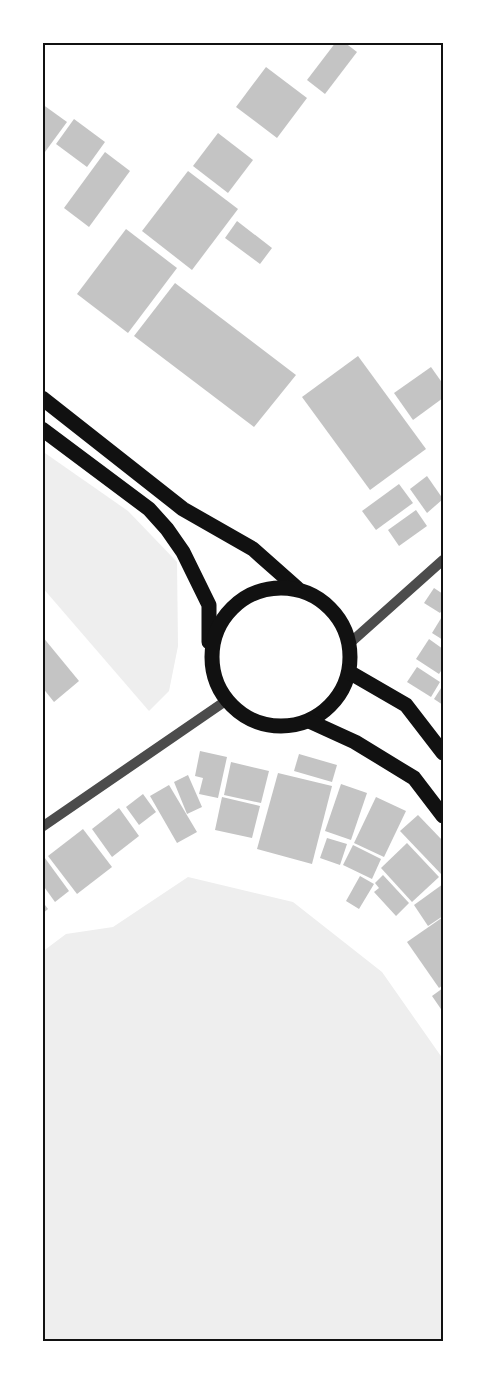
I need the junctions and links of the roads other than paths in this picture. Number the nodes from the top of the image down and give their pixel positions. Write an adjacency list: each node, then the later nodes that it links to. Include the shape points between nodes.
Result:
1 (42, 398): 4 (main road, via 201,522 253,549)
2 (42, 429): 6 (main road, via 148,509 167,530 183,552 209,605)
3 (443, 560): 5 (street)
4 (297, 588): 5 (main road, via 321,599 340,618); 6 (main road, via 258,591 241,600 227,613)
5 (350, 643): 7 (main road)
6 (210, 657): 8 (main road, via 210,667)
7 (350, 672): 9 (main road, via 335,701); 10 (main road, via 406,705)
8 (227, 700): 9 (main road, via 243,715 264,724 287,726); 12 (street)
9 (309, 721): 11 (main road, via 355,742 414,778)
10 (443, 753)
11 (443, 816)
12 (42, 827)

